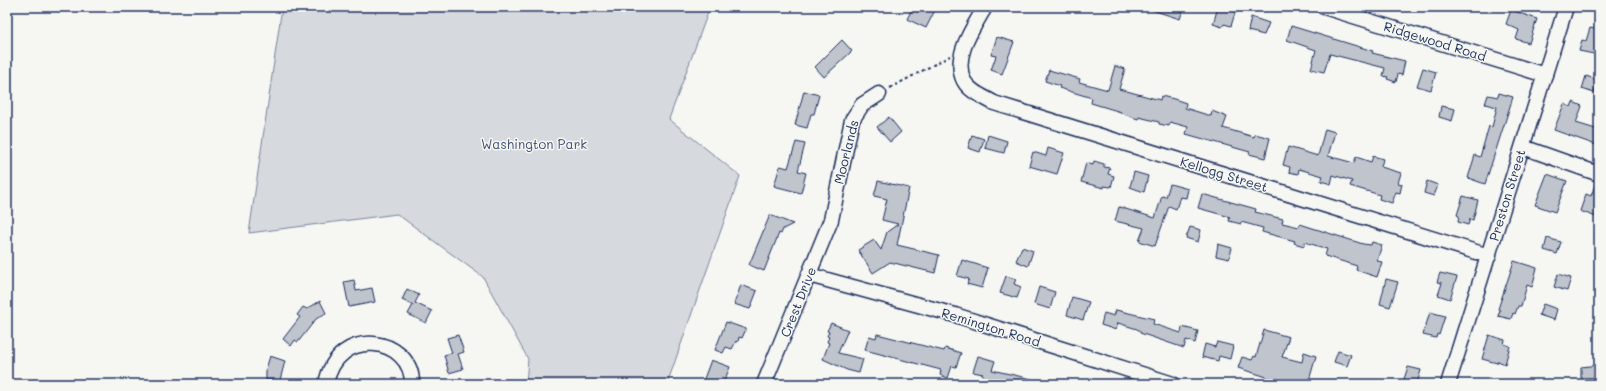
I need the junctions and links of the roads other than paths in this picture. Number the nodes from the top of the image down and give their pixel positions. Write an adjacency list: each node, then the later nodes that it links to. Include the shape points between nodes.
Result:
1 (985, 7): 9 (street, Kellogg Street, via 962,52 960,67 964,82 977,94 994,103)
2 (1324, 7): 4 (street, Ridgewood Road)
3 (1566, 7): 4 (street, Preston Street)
4 (1545, 75): 6 (street, Preston Street)
5 (879, 94): 8 (street, Moorlands, via 862,105 852,120)
6 (1522, 147): 7 (street); 9 (street, Preston Street)
7 (1599, 174)
8 (831, 220): 10 (street, Crest Drive)
9 (1488, 256): 15 (street, Preston Street)
10 (809, 275): 13 (street, Crest Drive); 14 (street, Remington Road, via 955,315)
11 (326, 384): 12 (street, via 328,372 336,359 347,349 361,344 376,344 389,348 400,356 408,367)
12 (412, 384)
13 (764, 384)
14 (1173, 384)
15 (1448, 384)

